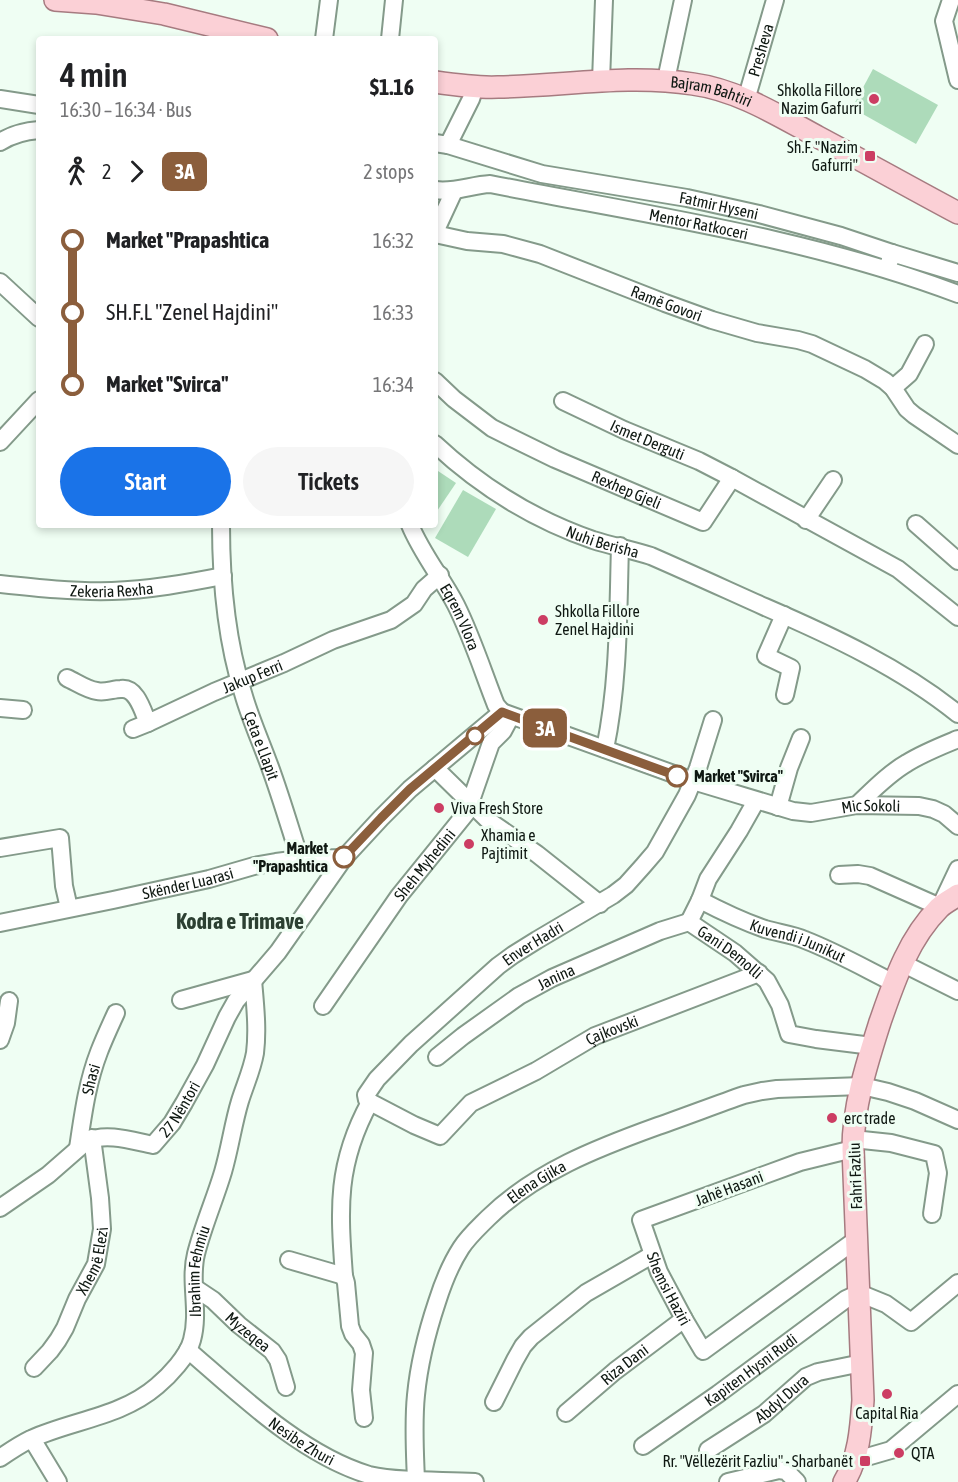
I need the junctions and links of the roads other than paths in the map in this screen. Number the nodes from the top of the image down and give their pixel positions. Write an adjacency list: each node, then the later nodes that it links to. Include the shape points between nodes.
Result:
1 (56, 0): 8 (main road, via 164,14)
2 (329, 0): 9 (street)
3 (394, 0): 10 (street)
4 (604, 0): 13 (street)
5 (683, 0): 11 (street)
6 (775, 0): 17 (street, Presheva)
7 (951, 0): 12 (street, via 944,21)
8 (255, 36)
9 (324, 36)
10 (390, 36)
11 (666, 80): 13 (main road, Bajram Bahtiri); 17 (main road, Bajram Bahtiri, via 714,88)
12 (958, 80)
13 (601, 81): 15 (main road, Bajram Bahtiri)
14 (438, 82): 15 (main road, Bajram Bahtiri)
15 (475, 87): 21 (street)
16 (0, 99): 18 (street)
17 (747, 100): 26 (main road, Bajram Bahtiri)
18 (36, 105)
19 (36, 131): 20 (street)
20 (0, 142)
21 (441, 144): 22 (street, Fatmir Hyseni)
22 (542, 174): 25 (street); 29 (street, Fatmir Hyseni, via 759,214)
23 (438, 190): 24 (street, Mentor Ratkoceri)
24 (454, 191): 25 (street, Mentor Ratkoceri, via 490,184); 27 (street)
25 (538, 193): 30 (street, Mentor Ratkoceri, via 717,226)
26 (958, 213)
27 (438, 226)
28 (438, 234): 37 (street, Ramë Govori, via 540,254 712,320 813,344 865,369)
29 (892, 253): 30 (street); 31 (street, Fatmir Hyseni)
30 (887, 269): 33 (street, Mentor Ratkoceri)
31 (958, 273)
32 (0, 282): 34 (street)
33 (958, 294)
34 (36, 315)
35 (926, 344): 37 (street, via 909,374)
36 (438, 384): 43 (street, Rexhep Gjeli, via 492,428 704,522)
37 (893, 388): 41 (street, Ramë Govori, via 907,409)
38 (563, 401): 43 (street, Ismet Derguti)
39 (36, 403): 40 (street)
40 (0, 442)
41 (958, 445)
42 (438, 447): 49 (street, Nuhi Berisha, via 480,482 545,520)
43 (732, 478): 45 (street)
44 (833, 480): 45 (street)
45 (806, 520): 55 (street, via 898,569)
46 (916, 524): 50 (street)
47 (221, 528): 52 (street, Çeta e Llapit)
48 (411, 528): 51 (street, Eqrem Vlora)
49 (620, 546): 54 (street, Nuhi Berisha); 66 (street, via 616,675)
50 (958, 561)
51 (440, 575): 57 (street, Jakup Ferri, via 414,604 391,620 333,640); 61 (street, Eqrem Vlora, via 458,608 496,705)
52 (223, 576): 53 (street, Zekeria Rexha, via 113,591); 57 (street, Çeta e Llapit)
53 (0, 584)
54 (784, 615): 58 (street, via 766,656 791,668); 62 (street, Nuhi Berisha, via 874,659)
55 (958, 617)
56 (67, 678): 57 (street, Jakup Ferri, via 96,692 124,688 132,692 140,704 141,726)
57 (239, 681): 76 (street, Çeta e Llapit)
58 (785, 694)
59 (0, 708): 60 (street)
60 (23, 710)
61 (507, 714): 66 (street, Mic Sokoli); 67 (street, 27 Nëntori); 70 (street, Sheh Myhedini, via 503,731 491,743)
62 (958, 714)
63 (713, 720): 68 (street)
64 (801, 738): 72 (street)
65 (958, 739): 71 (street, via 907,762)
66 (605, 749): 68 (street, Mic Sokoli)
67 (435, 768): 70 (street); 75 (street, 27 Nëntori, via 397,801)
68 (693, 781): 69 (street, Mic Sokoli); 81 (street, Enver Hadri, via 655,852 626,885)
69 (756, 801): 72 (street, Mic Sokoli); 80 (street, Gani Demolli, via 708,879)
70 (470, 803): 81 (street, via 489,822); 93 (street, Sheh Myhedini, via 463,818 399,896)
71 (857, 805): 72 (street, Mic Sokoli, via 811,813); 73 (street, Mic Sokoli, via 919,806 944,814)
72 (778, 807)
73 (958, 826)
74 (0, 848): 83 (street, via 60,838)
75 (344, 858): 76 (street, Skënder Luarasi); 88 (street, 27 Nëntori, via 278,952)
76 (300, 859): 83 (street, Skënder Luarasi)
77 (958, 869): 82 (street)
78 (839, 875): 82 (street, via 870,876)
79 (958, 895): 82 (main road, Fahri Fazliu)
80 (700, 900): 84 (street, Gani Demolli); 89 (street, Kuvendi i Junikut, via 768,930 802,938)
81 (600, 904): 99 (street, Enver Hadri, via 498,966 390,1065 366,1095)
82 (940, 907): 86 (main road, Fahri Fazliu)
83 (69, 909): 85 (street, Skënder Luarasi)
84 (689, 922): 87 (street, Gani Demolli); 97 (street, Janina, via 552,978 519,996)
85 (0, 923)
86 (902, 963): 89 (main road, Fahri Fazliu); 90 (street)
87 (759, 972): 96 (street, Gani Demolli, via 774,991 789,1034); 99 (street, Çajkovski, via 605,1031 471,1103 440,1136)
88 (253, 980): 91 (street); 101 (street, 27 Nëntori, via 226,1017 205,1065 172,1123 153,1145 107,1137); 110 (street, Ibrahim Fehmiu, via 253,1060 196,1255)
89 (894, 983): 96 (main road, Fahri Fazliu)
90 (958, 991)
91 (181, 1000)
92 (9, 1001): 95 (street)
93 (323, 1006)
94 (116, 1013): 101 (street, Shasi, via 91,1079 84,1109)
95 (0, 1040)
96 (872, 1046): 98 (main road, Fahri Fazliu)
97 (437, 1057)
98 (862, 1086): 100 (street, Elena Gjika, via 915,1101); 102 (main road, Fahri Fazliu); 127 (street, Elena Gjika, via 777,1089 744,1095 577,1159 534,1181 492,1214 452,1263 432,1316 416,1395)
99 (370, 1102): 108 (street, Enver Hadri, via 358,1124 344,1170)
100 (958, 1120)
101 (85, 1143): 103 (street); 115 (street, Xhemë Elezi, via 100,1198 102,1229 96,1264 58,1340)
102 (853, 1144): 104 (street, via 891,1143 934,1154 938,1173); 105 (main road, Fahri Fazliu); 106 (street, Jahë Hasani, via 640,1220)
103 (0, 1208)
104 (932, 1214)
105 (857, 1239): 111 (main road, Fahri Fazliu); 112 (street, Shemsi Haziri, via 703,1351)
106 (652, 1255): 112 (street, Shemsi Haziri); 118 (street, Shemsi Haziri, via 586,1293 531,1337)
107 (289, 1260): 108 (street)
108 (344, 1276): 120 (street, Enver Hadri, via 350,1326 364,1353)
109 (958, 1283): 111 (street, via 911,1322 886,1304)
110 (195, 1288): 113 (street, Ibrahim Fehmiu, via 195,1322); 116 (street, Myzeqea, via 272,1351)
111 (859, 1293): 114 (main road, Fahri Fazliu); 122 (street, Kapiten Hysni Rudi, via 834,1307)
112 (684, 1319): 119 (street, Riza Dani)
113 (188, 1350): 121 (street, Ibrahim Fehmiu, via 157,1386 124,1407); 126 (street, Nesibe Zhuri, via 285,1430)
114 (862, 1363): 123 (street, Abdyl Dura, via 806,1377 764,1414); 125 (main road, Fahri Fazliu, via 860,1431)
115 (34, 1368)
116 (286, 1387)
117 (958, 1394): 125 (street, via 891,1450)
118 (494, 1402)
119 (566, 1413)
120 (364, 1418)
121 (32, 1439): 124 (street, Ibrahim Fehmiu); 128 (street)
122 (643, 1446)
123 (708, 1450)
124 (0, 1458)
125 (850, 1475)
126 (371, 1479): 127 (street, Nesibe Zhuri)
127 (416, 1481): 129 (street, Nesibe Zhuri)
128 (58, 1482)
129 (475, 1482)
130 (728, 1482): 131 (street, via 779,1470 786,1471)
131 (797, 1482)

